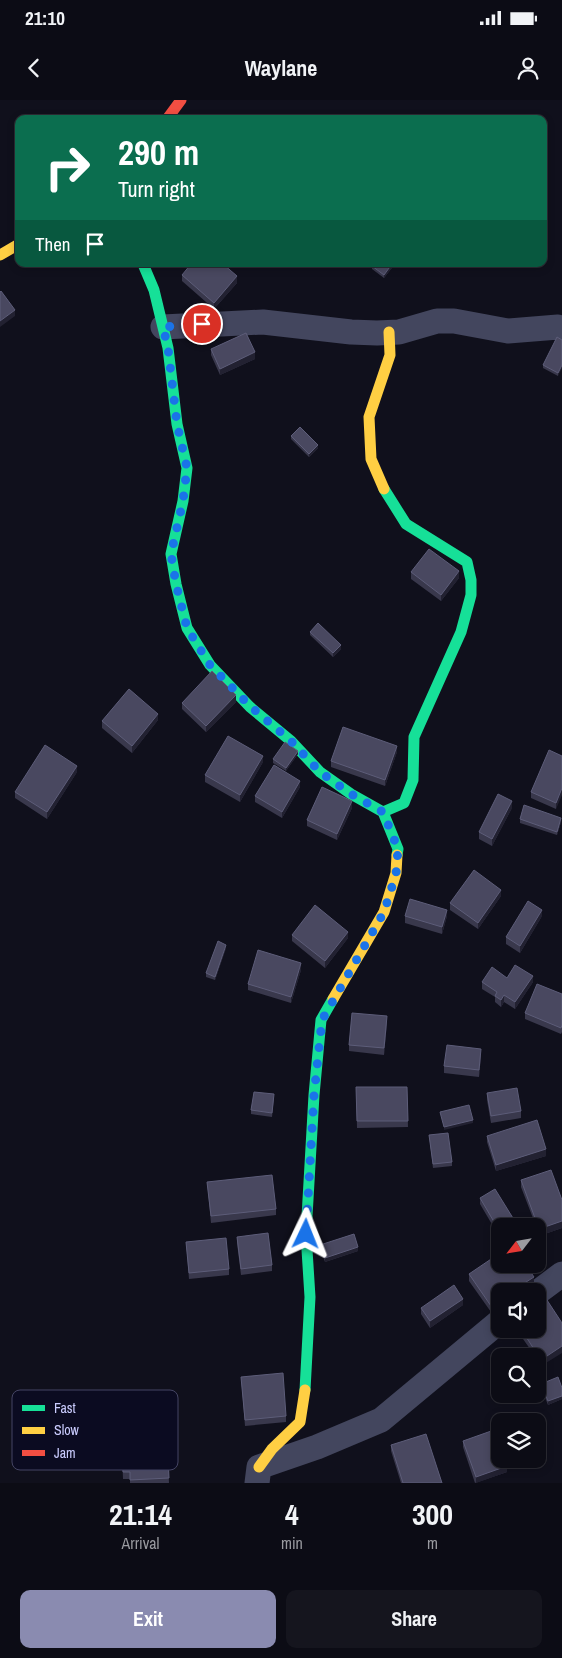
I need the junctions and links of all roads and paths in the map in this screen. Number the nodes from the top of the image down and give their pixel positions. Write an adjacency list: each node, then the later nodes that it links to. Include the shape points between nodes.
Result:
1 (181, 100): 2 (street)
2 (170, 115)
3 (15, 246): 4 (street)
4 (0, 255)
5 (144, 267): 6 (street)
6 (163, 327): 8 (street, via 263,322 352,332); 9 (street, via 187,468 171,554 187,628 210,665 320,772)
7 (562, 329): 8 (street, via 508,330 437,321)
8 (389, 332): 9 (street, via 390,355 369,417 372,459 385,493 406,524 467,562 471,595 461,632 414,737 413,780 404,803)
9 (383, 812): 13 (street, via 398,849 396,874 384,912 322,1020 309,1177 306,1234 310,1297 300,1422 272,1449)
10 (562, 1274): 11 (street)
11 (546, 1286)
12 (491, 1328): 13 (street, via 381,1420)
13 (258, 1475)

